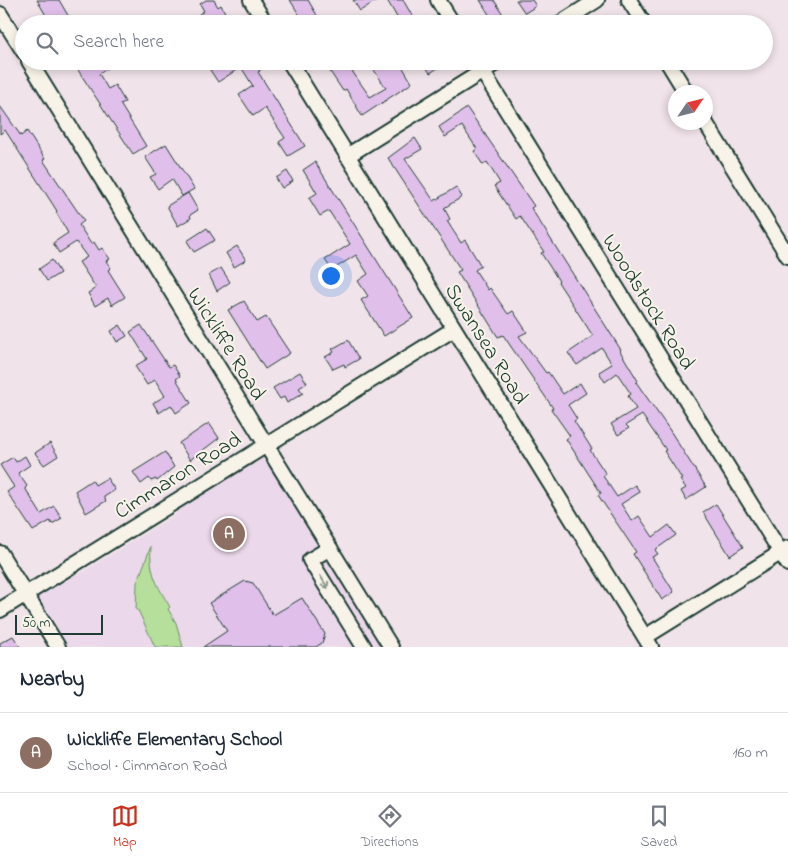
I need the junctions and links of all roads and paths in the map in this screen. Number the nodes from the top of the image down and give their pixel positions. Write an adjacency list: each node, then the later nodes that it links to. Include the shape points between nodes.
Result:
1 (251, 0): 6 (street)
2 (438, 0): 7 (street)
3 (597, 0): 8 (street)
4 (629, 0): 9 (street)
5 (0, 14): 10 (street)
6 (260, 15)
7 (447, 15)
8 (573, 15)
9 (638, 15)
10 (15, 38)
11 (35, 70): 21 (street, Wickliffe Road)
12 (294, 70): 18 (street, Swansea Road)
13 (473, 70): 18 (street)
14 (482, 70): 24 (street, Woodstock Road)
15 (673, 70): 16 (street)
16 (682, 85)
17 (710, 130): 19 (street)
18 (347, 156): 20 (street, Swansea Road)
19 (788, 256)
20 (454, 329): 21 (street, Cimmaron Road); 27 (street, Swansea Road)
21 (265, 445): 22 (street, Wickliffe Road); 25 (street, Cimmaron Road)
22 (330, 548): 28 (street, Wickliffe Road); 30 (street, one-way to 30, via 310,560)
23 (0, 554): 25 (street)
24 (786, 554): 27 (street)
25 (24, 594): 26 (street, Cimmaron Road); 29 (street)
26 (0, 610)
27 (648, 642)
28 (384, 645)
29 (58, 647)
30 (364, 647)

